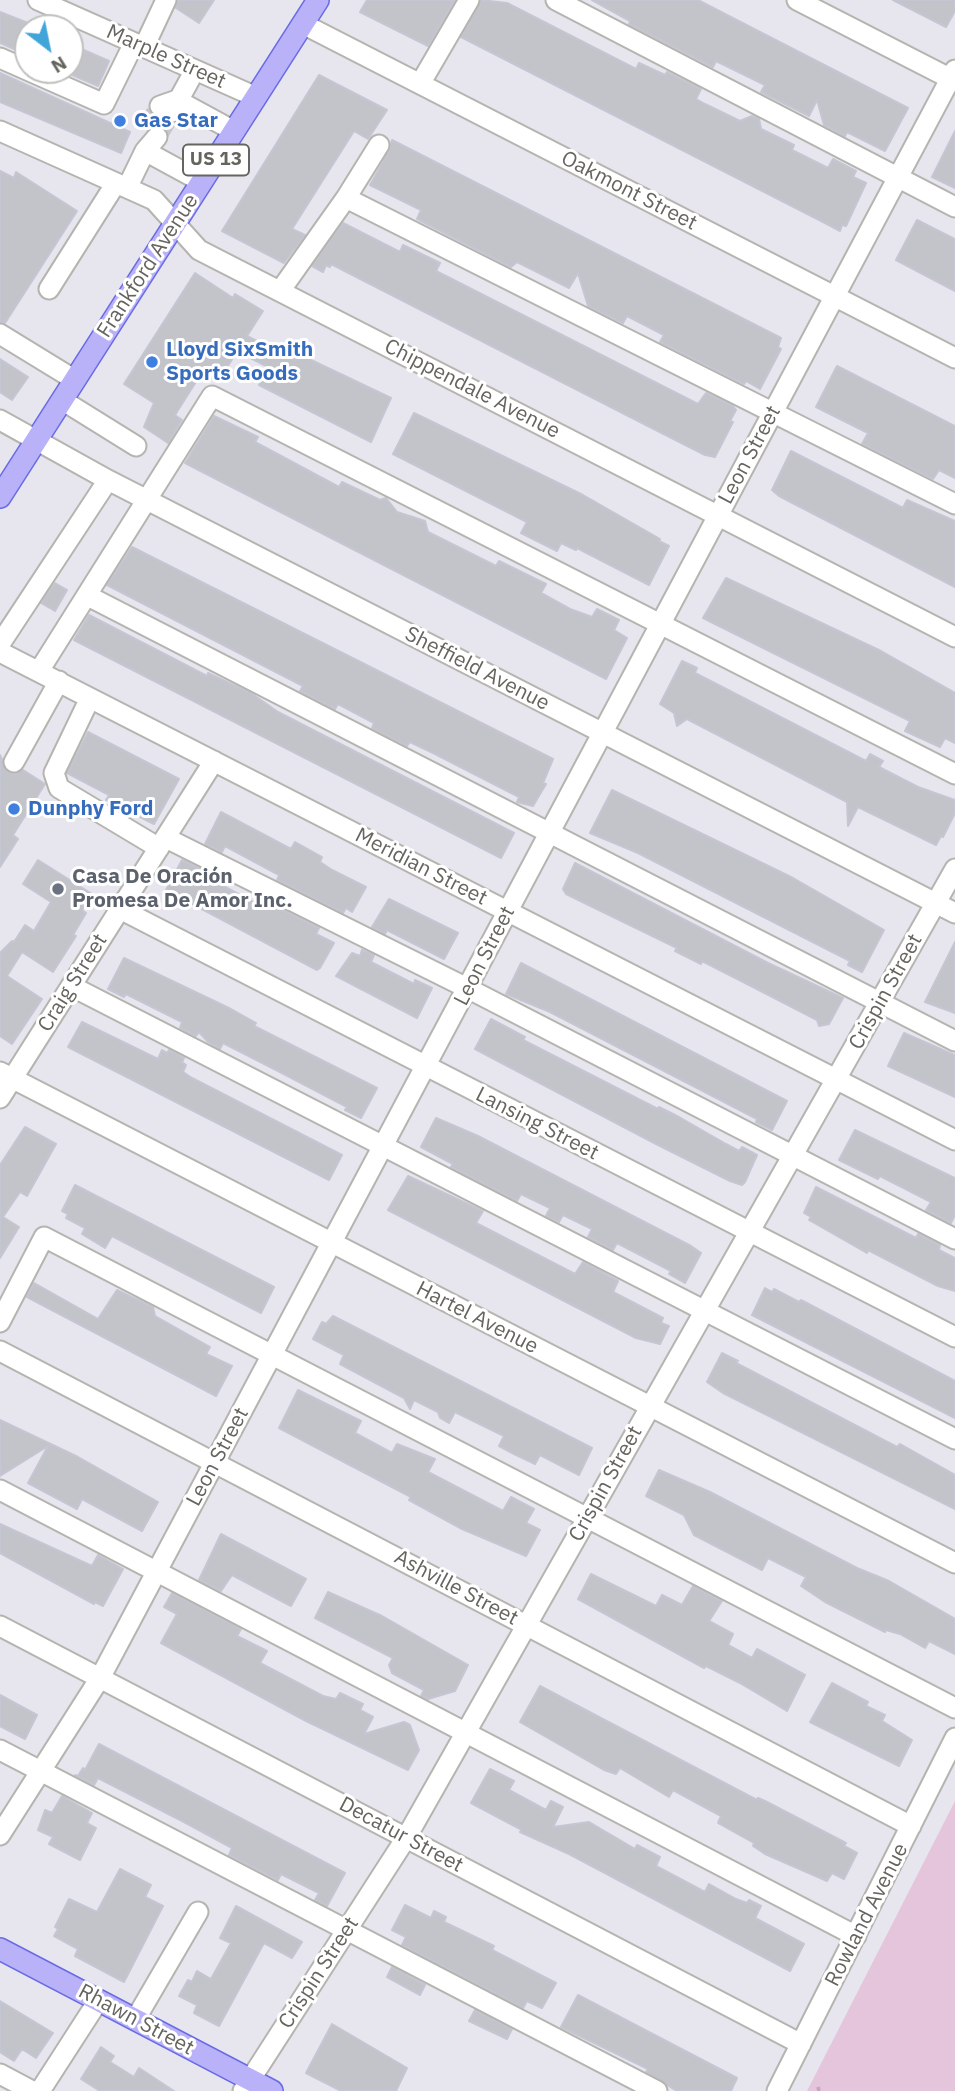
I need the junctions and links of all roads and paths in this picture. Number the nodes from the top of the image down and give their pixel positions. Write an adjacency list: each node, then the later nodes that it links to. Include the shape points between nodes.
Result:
1 (38, 0): 8 (street, Marple Street)
2 (166, 0): 8 (street)
3 (318, 0): 7 (main road, Frankford Avenue / US 13)
4 (469, 0): 12 (street)
5 (556, 0): 17 (street)
6 (797, 0): 11 (street)
7 (303, 24): 12 (street, Oakmont Street); 13 (main road, Frankford Avenue / US 13)
8 (139, 45): 9 (street, via 103,104); 10 (street, Marple Street)
9 (0, 58)
10 (195, 70): 13 (street, Marple Street); 15 (street, via 173,111)
11 (954, 77): 17 (street, Leon Street)
12 (420, 83): 25 (street, Oakmont Street)
13 (256, 97): 15 (main road, Frankford Avenue / US 13)
14 (0, 131): 19 (street, Chippendale Avenue)
15 (234, 131): 18 (main road, Frankford Avenue / US 13)
16 (379, 145): 20 (street)
17 (898, 177): 21 (street); 25 (street, Leon Street)
18 (201, 183): 19 (street, via 154,141); 22 (main road, Frankford Avenue / US 13)
19 (121, 185): 22 (street, Chippendale Avenue, via 154,200); 23 (street)
20 (346, 198): 24 (street); 30 (street)
21 (955, 207)
22 (175, 224): 24 (street, Chippendale Avenue, via 200,250); 28 (main road, Frankford Avenue / US 13)
23 (49, 289)
24 (280, 291): 38 (street, Chippendale Avenue)
25 (835, 297): 27 (street, Oakmont Street); 30 (street, Leon Street)
26 (0, 334): 28 (street)
27 (955, 358)
28 (75, 380): 29 (main road, Frankford Avenue / US 13)
29 (62, 400): 32 (main road, Frankford Avenue / US 13); 33 (street)
30 (773, 411): 37 (street); 38 (street, Leon Street)
31 (0, 421): 32 (street, Sheffield Avenue)
32 (36, 442): 34 (street, Sheffield Avenue); 35 (main road, Frankford Avenue / US 13)
33 (136, 446)
34 (108, 481): 36 (street, Sheffield Avenue); 42 (street)
35 (1, 493)
36 (149, 501): 39 (street); 40 (street, via 212,396); 47 (street, Sheffield Avenue)
37 (955, 504)
38 (718, 515): 40 (street, Leon Street); 41 (street, Chippendale Avenue)
39 (88, 596): 44 (street); 51 (street)
40 (660, 622): 47 (street, Leon Street); 50 (street)
41 (955, 636)
42 (0, 644)
43 (0, 652): 44 (street, Meridian Street)
44 (39, 671): 45 (street, Meridian Street)
45 (59, 681): 46 (street, Meridian Street); 49 (street)
46 (90, 698): 48 (street, Meridian Street); 52 (street, via 54,773 60,788)
47 (602, 733): 51 (street, Leon Street); 54 (street, Sheffield Avenue)
48 (214, 761): 52 (street, Craig Street); 56 (street, Meridian Street)
49 (14, 762)
50 (955, 774)
51 (548, 833): 56 (street, Leon Street); 60 (street)
52 (162, 843): 55 (street, Craig Street); 59 (street)
53 (955, 869): 54 (street, Crispin Street)
54 (936, 904): 57 (street, Sheffield Avenue); 60 (street, Crispin Street)
55 (120, 909): 58 (street, Craig Street); 62 (street, Lansing Street)
56 (508, 911): 59 (street, Leon Street); 64 (street, Meridian Street)
57 (955, 914)
58 (71, 986): 63 (street, Craig Street); 67 (street)
59 (469, 989): 62 (street, Leon Street); 68 (street)
60 (879, 1003): 61 (street); 64 (street, Crispin Street)
61 (955, 1041)
62 (425, 1067): 67 (street, Leon Street); 69 (street, Lansing Street)
63 (6, 1076): 65 (street, Craig Street); 71 (street, Hartel Avenue)
64 (838, 1080): 66 (street, Meridian Street); 68 (street, Crispin Street)
65 (0, 1098)
66 (955, 1140)
67 (383, 1147): 71 (street, Leon Street); 72 (street)
68 (793, 1157): 69 (street, Crispin Street); 70 (street)
69 (750, 1231): 72 (street, Crispin Street); 74 (street, Lansing Street)
70 (955, 1239)
71 (332, 1244): 76 (street, Leon Street); 77 (street, Hartel Avenue)
72 (704, 1311): 77 (street, Crispin Street); 78 (street)
73 (0, 1322): 76 (street, via 44,1237)
74 (955, 1337)
75 (0, 1351): 79 (street, Ashville Street)
76 (274, 1353): 79 (street, Leon Street); 81 (street)
77 (650, 1407): 81 (street, Crispin Street); 82 (street, Hartel Avenue)
78 (955, 1439)
79 (215, 1462): 83 (street, Leon Street); 84 (street, Ashville Street)
80 (0, 1490): 83 (street)
81 (586, 1519): 84 (street, Crispin Street); 87 (street)
82 (955, 1563)
83 (155, 1572): 86 (street, Leon Street); 88 (street)
84 (527, 1625): 88 (street, Crispin Street); 92 (street, Ashville Street)
85 (0, 1626): 86 (street, Decatur Street)
86 (100, 1678): 91 (street, Leon Street); 94 (street, Decatur Street)
87 (955, 1708)
88 (467, 1731): 94 (street, Crispin Street); 97 (street)
89 (955, 1738): 92 (street, Rowland Avenue)
90 (0, 1750): 91 (street)
91 (40, 1771): 93 (street, Leon Street); 96 (street)
92 (911, 1826): 97 (street, Rowland Avenue)
93 (0, 1835)
94 (406, 1838): 96 (street, Crispin Street); 101 (street, Decatur Street)
95 (198, 1912): 100 (street)
96 (346, 1931): 103 (street, Crispin Street); 107 (street)
97 (856, 1936): 101 (street, Rowland Avenue)
98 (0, 1949): 99 (main road, Rhawn Street)
99 (98, 2001): 100 (main road, Rhawn Street); 105 (street)
100 (135, 2020): 103 (main road, Rhawn Street)
101 (802, 2044): 108 (street, Rowland Avenue)
102 (0, 2074): 104 (street)
103 (247, 2085): 106 (main road, Rhawn Street)
104 (32, 2091)
105 (40, 2091)
106 (272, 2091)
107 (657, 2091)
108 (777, 2091)

